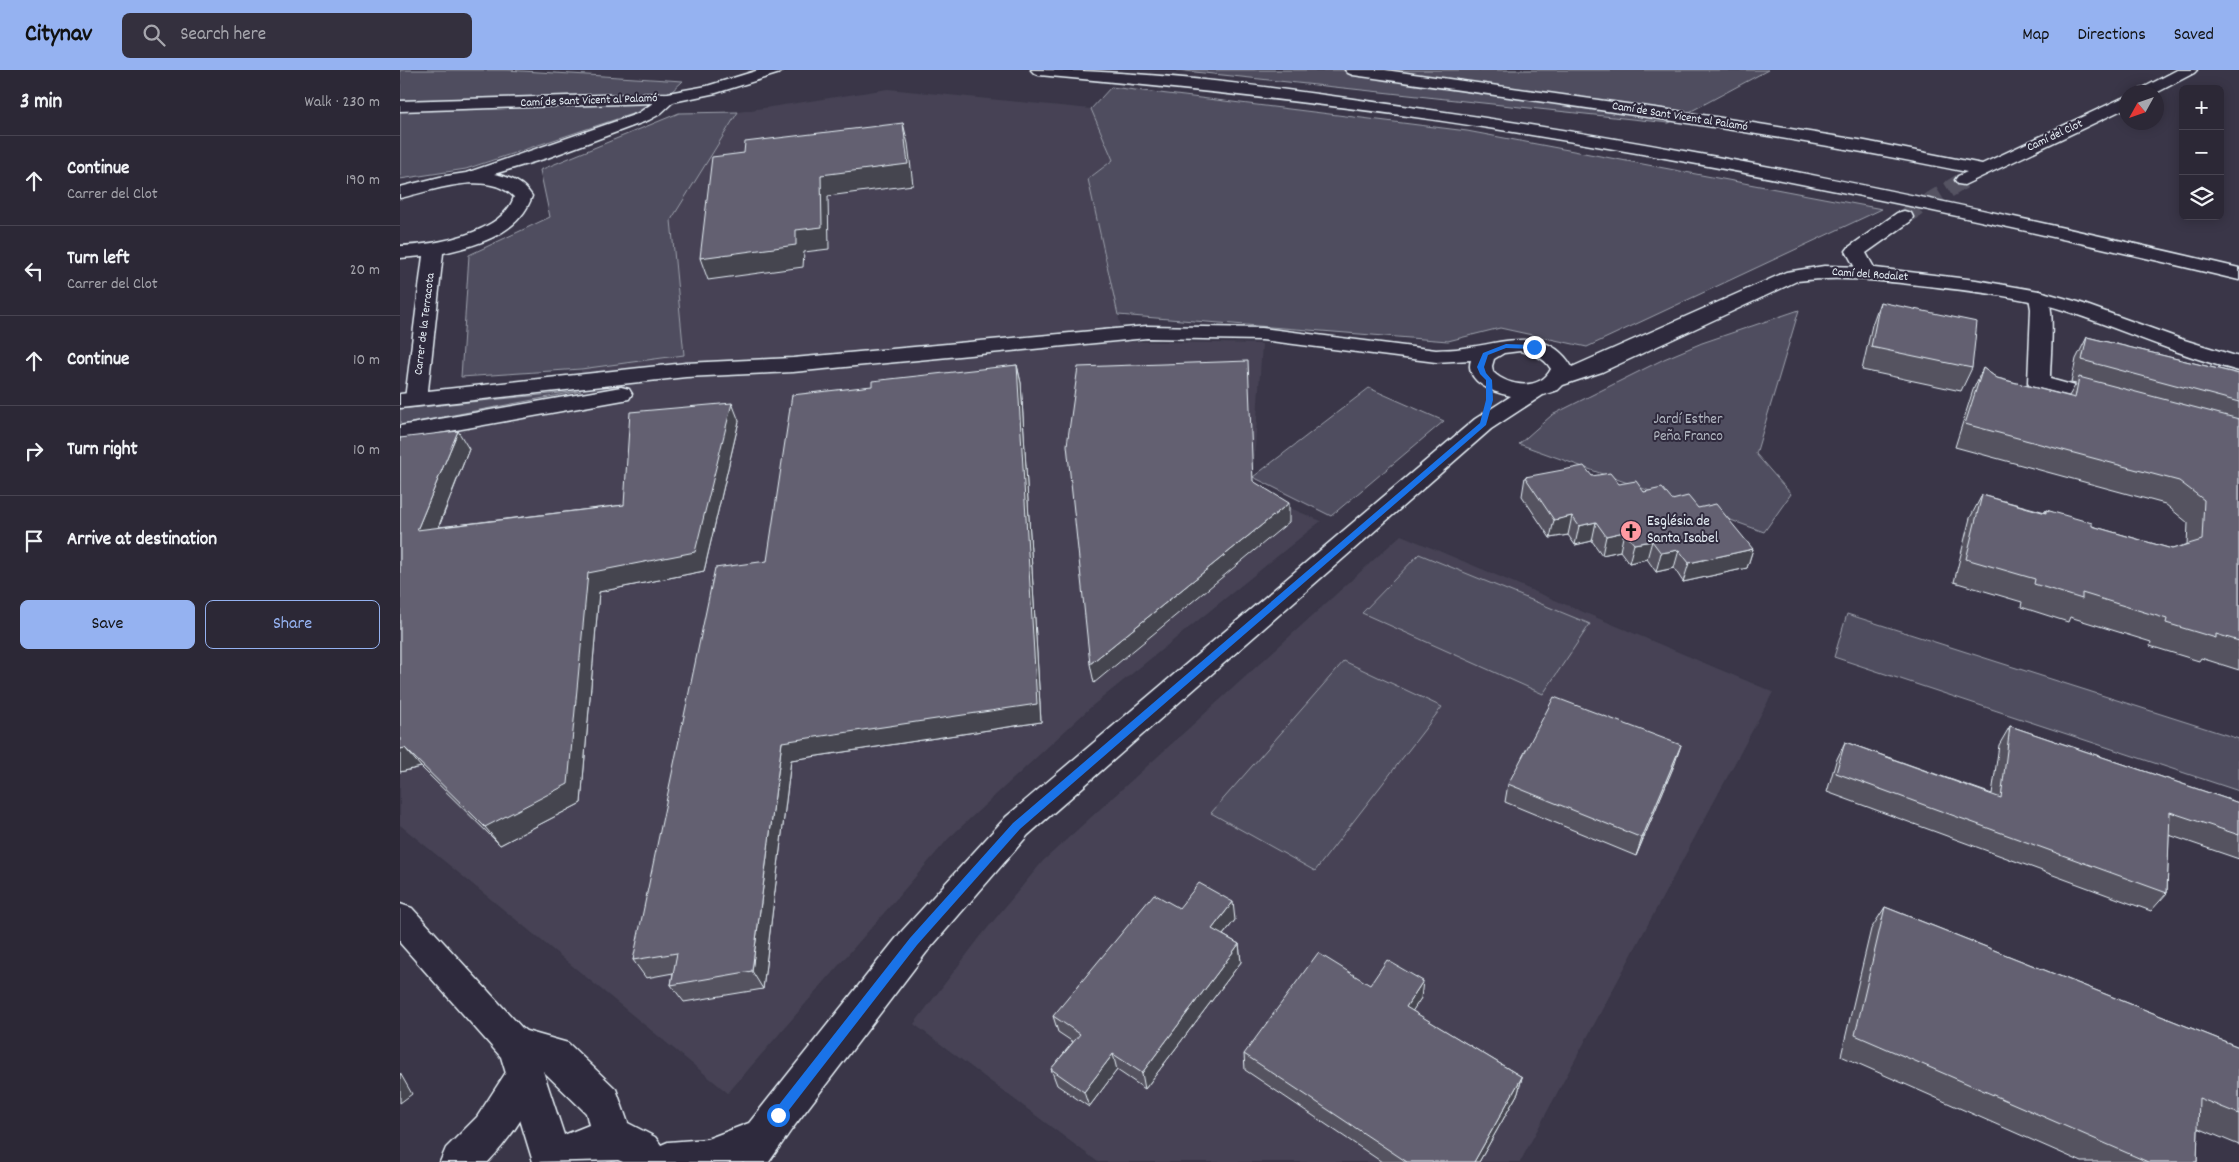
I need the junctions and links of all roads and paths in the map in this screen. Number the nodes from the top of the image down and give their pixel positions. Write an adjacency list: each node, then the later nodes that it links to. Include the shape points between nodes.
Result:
1 (775, 70): 7 (main road, Camí de Sant Vicent al Palamó, via 710,90)
2 (1039, 70): 25 (main road, via 1274,94 1579,137 1951,208)
3 (1180, 70): 10 (main road)
4 (1352, 70): 14 (main road, Camí de Sant Vicent al Palamó, via 1684,117 1865,146)
5 (2189, 70): 6 (main road)
6 (2160, 85)
7 (668, 98): 9 (main road, Camí de Sant Vicent al Palamó); 13 (main road, via 643,117)
8 (2119, 105): 14 (main road, Camí del Clot)
9 (400, 106)
10 (1533, 114)
11 (1551, 117): 12 (main road)
12 (1661, 135)
13 (542, 154): 15 (main road); 17 (main road, via 518,171)
14 (1984, 170): 16 (main road)
15 (453, 180): 17 (main road, via 487,179); 19 (main road)
16 (1964, 180)
17 (512, 185): 22 (main road, via 523,196 518,210 501,225 471,239)
18 (1948, 190): 20 (main road)
19 (400, 193)
20 (1975, 195)
21 (1904, 217): 24 (main road, via 1856,251)
22 (434, 248): 23 (main road); 38 (main road, Carrer de la Terracota)
23 (400, 252)
24 (1867, 273): 26 (main road, Camí del Rodalet); 31 (main road, Camí del Rodalet, via 1824,272 1793,276)
25 (2239, 274)
26 (2039, 297): 27 (main road, Camí del Rodalet); 39 (main road, via 2039,384)
27 (2071, 306): 28 (main road, Camí del Rodalet, via 2123,315); 34 (main road, Camí del Rodalet, via 2170,343)
28 (2239, 346)
29 (1493, 350): 30 (main road, Camí del Rodalet, via 1520,345); 32 (main road, Camí del Rodalet); 35 (main road, via 1486,354 1480,367)
30 (1547, 352): 31 (main road, Camí del Rodalet); 36 (main road, via 1558,360 1562,369)
31 (1623, 354): 36 (main road, Camí del Rodalet)
32 (1436, 356): 33 (main road, via 1262,334 1147,332); 35 (main road)
33 (793, 364): 38 (main road, via 686,370); 41 (main road)
34 (2239, 364)
35 (1486, 377): 37 (main road, via 1502,387); 40 (main road, via 1489,400)
36 (1560, 378): 37 (main road, Camí del Rodalet, via 1551,386)
37 (1536, 390): 40 (main road, Camí del Rodalet)
38 (408, 400)
39 (2125, 406)
40 (1483, 424): 45 (main road, Camí del Rodalet, via 1017,826 914,942)
41 (400, 432)
42 (400, 920): 43 (main road)
43 (521, 1061): 44 (main road, via 555,1056 602,1102); 46 (main road, via 491,1130); 47 (main road)
44 (613, 1140): 47 (main road, via 593,1142); 48 (main road, via 630,1142 643,1150)
45 (753, 1150): 49 (main road)
46 (460, 1162)
47 (555, 1162)
48 (650, 1162)
49 (668, 1162)

